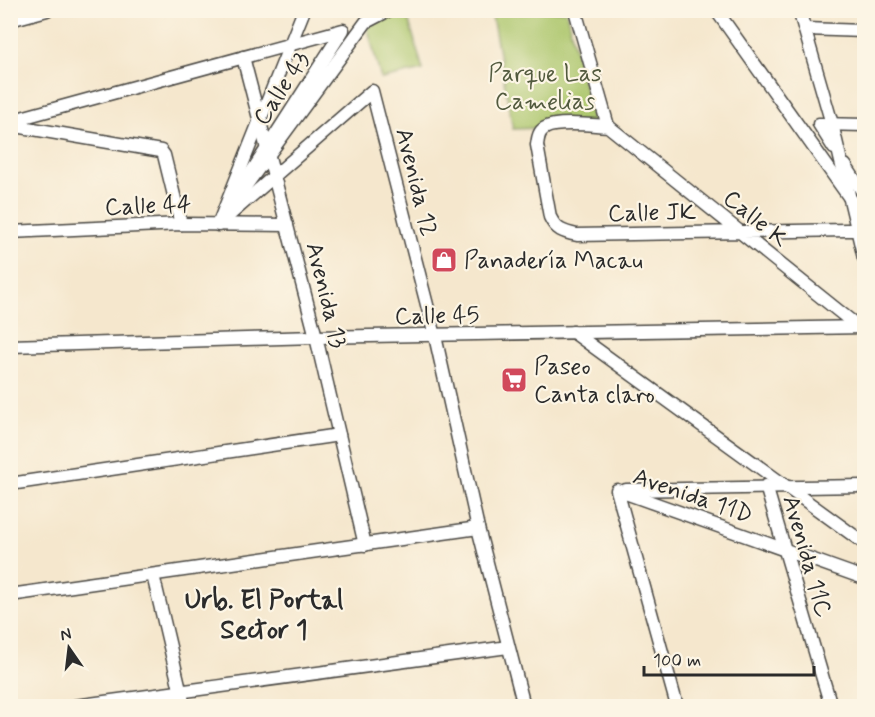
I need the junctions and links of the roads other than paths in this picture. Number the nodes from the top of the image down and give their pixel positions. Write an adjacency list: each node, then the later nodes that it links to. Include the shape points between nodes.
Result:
1 (47, 10): 7 (street)
2 (304, 10): 18 (street)
3 (389, 10): 18 (street, Calle 43, via 366,22)
4 (575, 10): 14 (street)
5 (716, 10): 16 (street)
6 (799, 10): 8 (street)
7 (10, 20)
8 (805, 29): 9 (street); 12 (street)
9 (864, 31)
10 (243, 57): 11 (street, Calle 43); 18 (street, Calle 43, via 343,30); 19 (street, Avenida 13)
11 (10, 123): 17 (street, via 161,152)
12 (832, 124): 13 (street); 15 (street, via 819,124); 20 (street)
13 (864, 124)
14 (608, 126): 20 (street, Calle JK, via 554,125 538,135 550,217 564,233); 25 (street, Calle K)
15 (864, 194)
16 (864, 218)
17 (182, 224): 18 (street, Calle 44); 21 (street, Calle 44)
18 (218, 225): 19 (street, Calle 44); 26 (street, Avenida 12, via 372,91)
19 (287, 225): 27 (street, Avenida 13)
20 (861, 230): 22 (street)
21 (10, 232)
22 (864, 258)
23 (864, 327): 24 (street, Calle 45)
24 (573, 332): 26 (street, Calle 45); 35 (street, Avenida 11D)
25 (864, 332)
26 (435, 336): 27 (street, Calle 45); 34 (street, Avenida 12)
27 (316, 337): 28 (street, Calle 45); 29 (street, Avenida 13)
28 (11, 351)
29 (339, 435): 30 (street); 36 (street, Avenida 13)
30 (10, 484)
31 (766, 486): 32 (street); 33 (street); 46 (street, Avenida 11C)
32 (864, 486)
33 (617, 490): 38 (street, Avenida 11D); 45 (street, Avenida 11D)
34 (478, 528): 36 (street); 40 (street, Avenida 12)
35 (864, 543)
36 (365, 545): 37 (street)
37 (153, 575): 39 (street); 41 (street)
38 (864, 578)
39 (10, 595)
40 (508, 647): 41 (street); 44 (street, Avenida 12)
41 (181, 691): 42 (street); 43 (street)
42 (75, 706)
43 (184, 706)
44 (524, 706)
45 (677, 706)
46 (831, 706)

